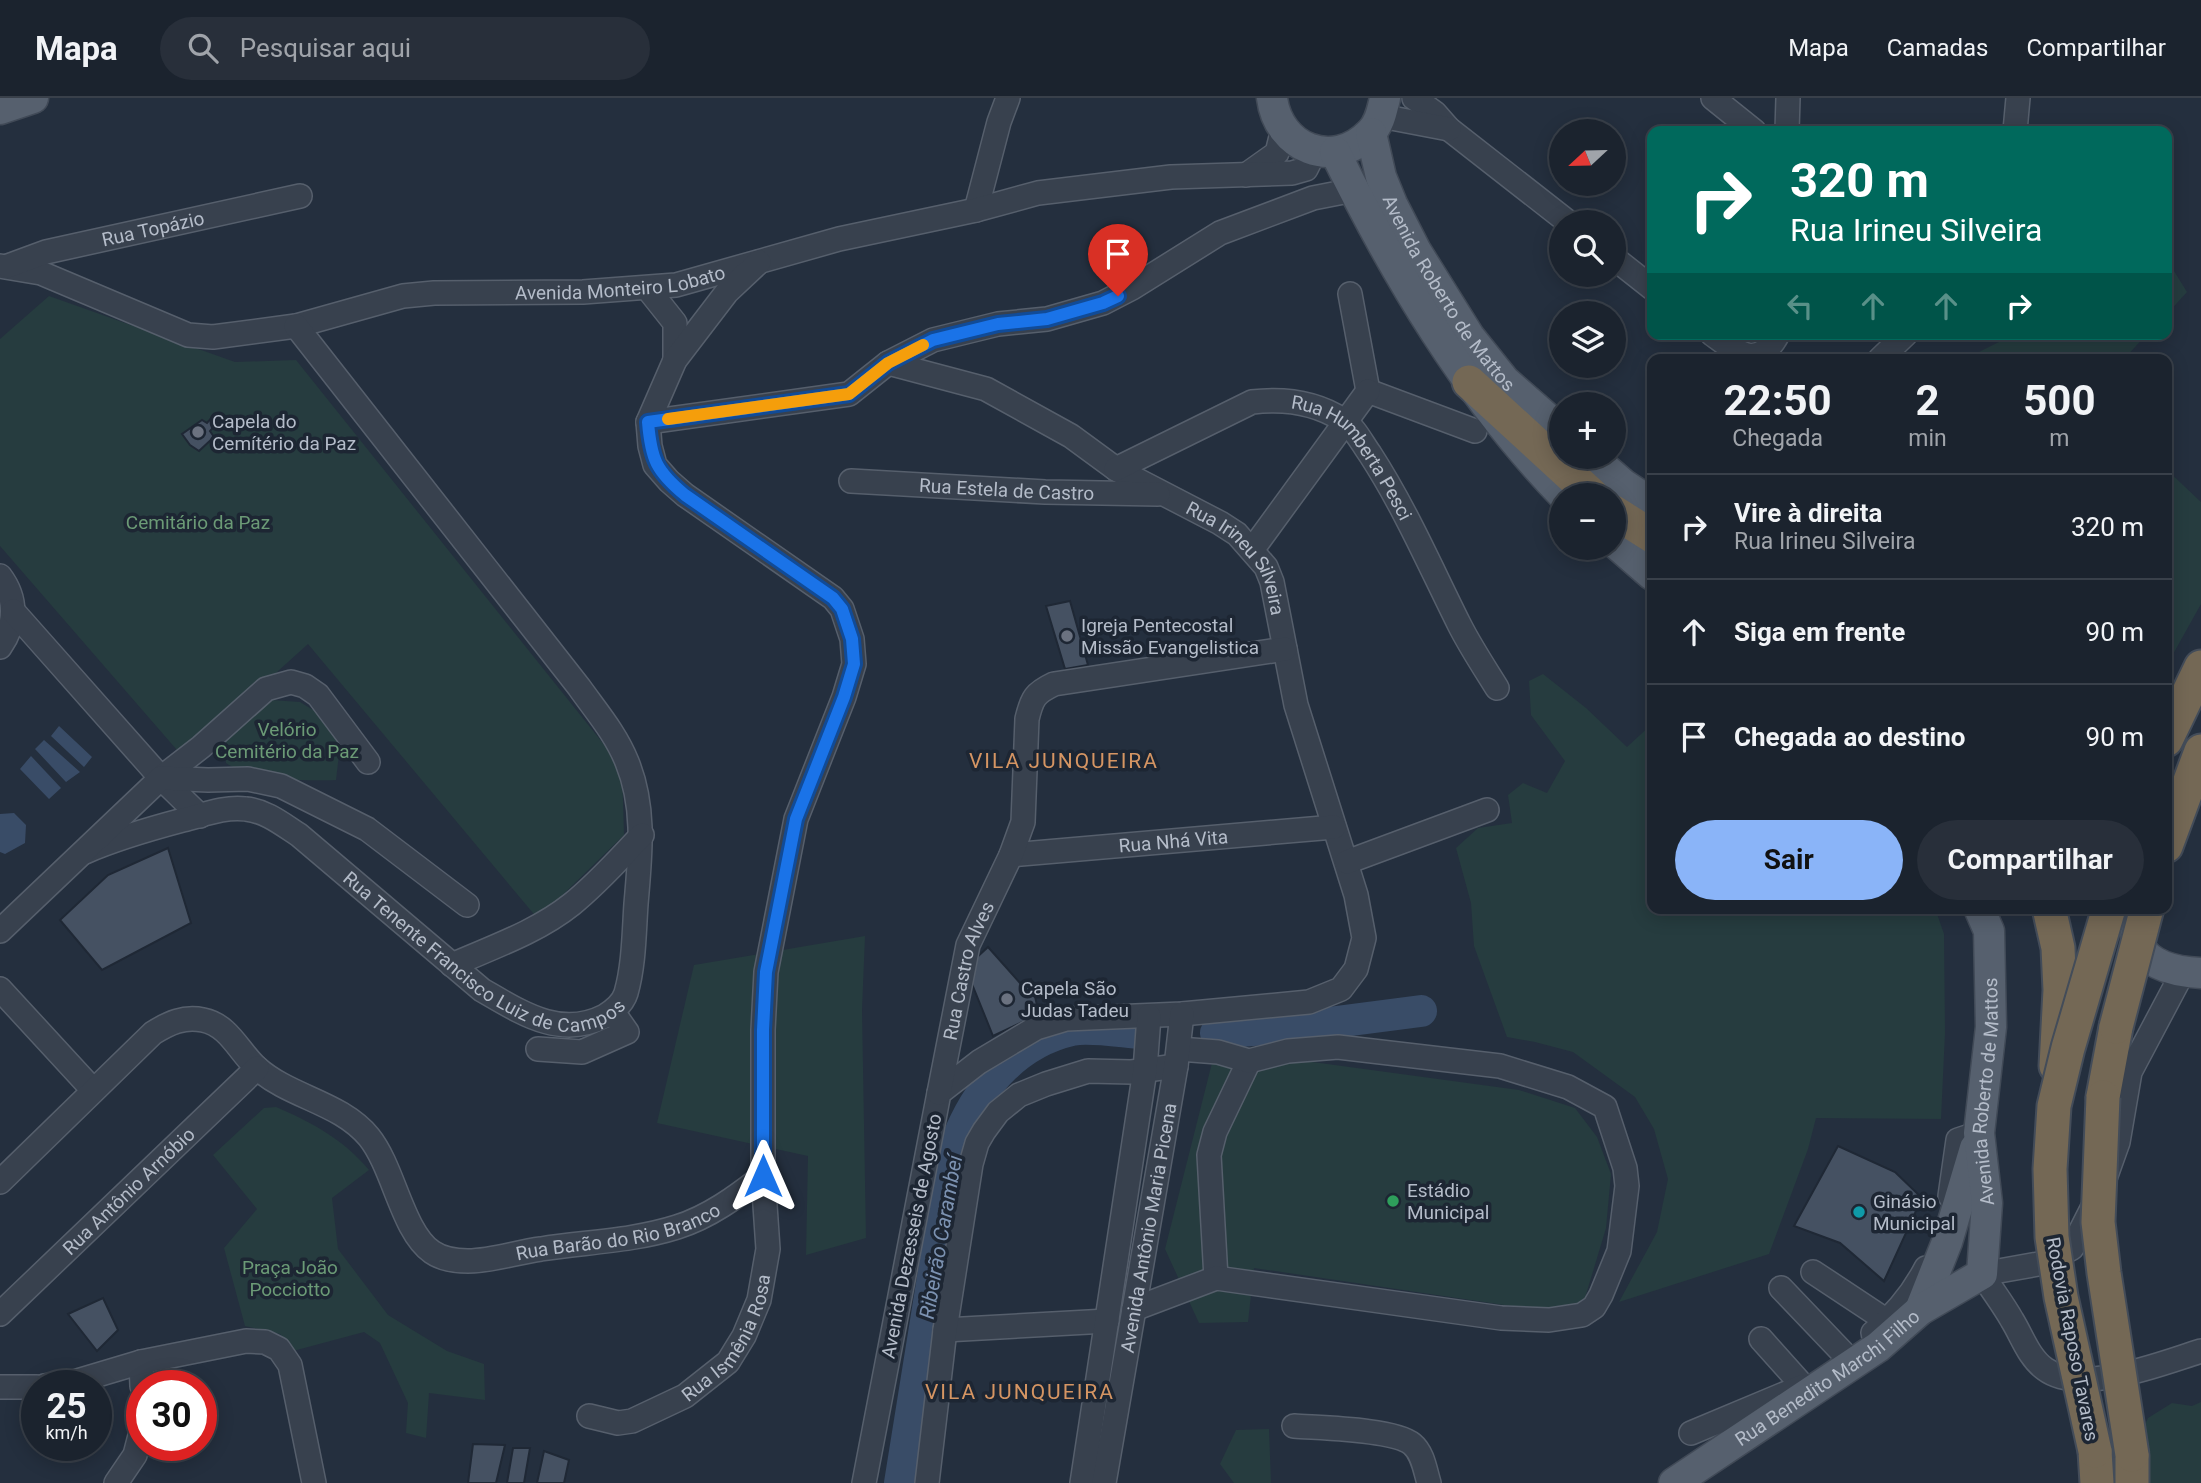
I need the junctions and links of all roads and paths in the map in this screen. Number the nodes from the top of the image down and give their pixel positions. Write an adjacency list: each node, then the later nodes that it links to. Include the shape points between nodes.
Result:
1 (33, 98): 8 (main road)
2 (1007, 98): 19 (street)
3 (1272, 98): 14 (main road)
4 (1414, 98): 13 (street)
5 (1713, 98): 10 (street)
6 (1788, 98): 11 (street)
7 (2018, 98): 12 (street)
8 (0, 110)
9 (1379, 116): 13 (street); 15 (main road, via 1353,146); 36 (main road, Avenida Roberto de Mattos, via 1381,177 1416,251 1505,381)
10 (1748, 126)
11 (1787, 126)
12 (2015, 126)
13 (1449, 129): 20 (street)
14 (1283, 130): 15 (main road, via 1292,139); 16 (street, via 1277,153)
15 (1325, 151): 16 (street, Avenida Monteiro Lobato, via 1306,169); 17 (main road, Avenida Roberto de Mattos)
16 (1246, 175): 19 (street, Avenida Monteiro Lobato, via 1171,177 1038,192)
17 (1354, 190): 33 (street, via 1313,198 1220,233 1103,303 1047,319 998,324 933,340); 34 (main road, Avenida Roberto de Mattos)
18 (300, 197): 22 (street, Rua Topázio, via 58,249)
19 (976, 210): 21 (street, Avenida Monteiro Lobato, via 839,239)
20 (1552, 210)
21 (759, 262): 25 (street, Avenida Monteiro Lobato); 32 (street, via 727,292)
22 (4, 266): 27 (street, Avenida Monteiro Lobato, via 54,278 188,335 213,337)
23 (1626, 267): 24 (street)
24 (1647, 284)
25 (648, 289): 27 (street, Avenida Monteiro Lobato, via 403,296); 32 (street, via 675,323)
26 (1350, 294): 35 (street)
27 (296, 326): 66 (street, Rua Tenente Francisco Luiz de Campos, via 612,732 637,795)
28 (1720, 340): 30 (street)
29 (1900, 340): 31 (street)
30 (1739, 354)
31 (1885, 354)
32 (675, 360): 38 (street)
33 (888, 363): 38 (street, via 849,394); 40 (street, Rua Irineu Silveira, via 986,389 1070,436)
34 (1469, 382): 43 (main road, Avenida Roberto de Mattos); 44 (highway)
35 (1368, 391): 37 (street); 39 (street)
36 (1549, 420)
37 (1346, 421): 40 (street, Rua Humberta Pesci, via 1292,401 1252,402); 49 (street); 57 (street, Rua Humberta Pesci, via 1394,491 1461,628)
38 (648, 422): 92 (street, via 655,465 669,481 833,598 842,609 855,651 844,697 796,819 766,972)
39 (1475, 431)
40 (1116, 469): 45 (street, Rua Irineu Silveira)
41 (1606, 469): 46 (main road)
42 (851, 481): 45 (street, Rua Estela de Castro)
43 (1551, 483)
44 (1579, 483)
45 (1161, 494): 49 (street, Rua Irineu Silveira, via 1220,523)
46 (1647, 500)
47 (1626, 520): 48 (highway)
48 (1647, 533)
49 (1252, 550): 55 (street, Rua Irineu Silveira, via 1272,582)
50 (1626, 552): 51 (main road)
51 (1647, 571)
52 (0, 576): 53 (street)
53 (13, 611): 54 (street, via 10,633); 61 (street)
54 (0, 647)
55 (1285, 649): 64 (street, Rua Irineu Silveira, via 1296,705); 68 (street, Rua Castro Alves, via 1054,684 1037,692 1027,719 1023,822)
56 (2201, 667): 58 (highway)
57 (1497, 688)
58 (2172, 727)
59 (2201, 751): 65 (highway)
60 (368, 762): 61 (street, via 318,695 291,682 266,689)
61 (161, 778): 63 (street); 67 (street); 70 (street, via 248,779 281,786 366,829)
62 (1487, 810): 69 (street)
63 (200, 816): 67 (street, Rua Tenente Francisco Luiz de Campos); 77 (street, Rua Tenente Francisco Luiz de Campos, via 246,809 270,816 299,835)
64 (1334, 827): 68 (street, Rua Nhá Vita); 69 (street, Rua Irineu Silveira)
65 (2172, 830)
66 (642, 835): 77 (street, via 571,905 523,935); 80 (street, Rua Tenente Francisco Luiz de Campos, via 626,996)
67 (85, 852): 76 (street)
68 (1011, 855): 89 (street, Rua Castro Alves, via 968,945)
69 (1347, 862): 81 (street, Rua Irineu Silveira, via 1363,938 1356,969 1341,989 1308,1002)
70 (467, 905)
71 (2050, 914): 90 (highway, bridge, via 2060,990)
72 (2107, 914): 90 (highway, Rodovia Raposo Tavares, bridge)
73 (2131, 914): 78 (main road, via 2139,946 2159,964)
74 (2145, 914): 118 (highway, Rodovia Raposo Tavares, bridge, via 2103,1097 2098,1222)
75 (1989, 916): 91 (main road, Avenida Roberto de Mattos, via 1991,1027)
76 (0, 931)
77 (452, 965): 80 (street, Rua Tenente Francisco Luiz de Campos, via 482,990 548,1023 591,1023)
78 (2192, 972): 95 (street, via 2130,1072 2118,1142 2099,1195 2072,1248 2044,1263)
79 (0, 989): 88 (street)
80 (613, 1012): 83 (street, via 627,1032 582,1052)
81 (1182, 1014): 82 (street, Rua Irineu Silveira); 84 (street, Avenida Antônio Maria Picena)
82 (1149, 1016): 87 (street, Avenida Antônio Maria Picena); 89 (street, Avenida Dezesseis de Agosto, via 1066,1019 1036,1028)
83 (538, 1049)
84 (1177, 1058): 85 (street, via 1218,1052); 87 (street); 98 (street, Avenida Antônio Maria Picena)
85 (1249, 1061): 96 (street, via 1214,1132 1209,1155); 96 (street, via 1288,1051 1338,1047 1500,1066 1568,1087 1605,1107 1619,1146 1627,1186 1619,1251 1594,1307 1582,1315 1549,1320 1501,1318)
86 (257, 1068): 88 (street, Rua Barão do Rio Branco, via 227,1032 205,1020 186,1019 153,1033); 92 (street, Rua Barão do Rio Branco, via 351,1118 370,1138 391,1175 412,1229 431,1251 447,1259 469,1261 626,1239 677,1227 706,1215); 100 (street, Rua Antônio Arnóbio)
87 (1145, 1070): 101 (street, Avenida Antônio Maria Picena); 103 (street, via 1088,1071 1019,1095 998,1112 977,1143 971,1164)
88 (93, 1090): 93 (street, Rua Barão do Rio Branco)
89 (939, 1093): 121 (street, Avenida Dezesseis de Agosto)
90 (2054, 1106): 117 (highway, Rodovia Raposo Tavares, bridge, via 2052,1237)
91 (1979, 1133): 95 (main road, Avenida Roberto de Mattos, via 1987,1203); 99 (main road, Avenida Roberto de Mattos, via 1947,1242); 102 (street, via 1958,1140 1948,1209 1925,1270 1910,1296)
92 (763, 1176): 113 (street, Rua Ismênia Rosa, via 768,1249 759,1300 728,1362 685,1396 640,1418 618,1423)
93 (0, 1182)
94 (1812, 1272): 102 (street)
95 (1982, 1275): 99 (main road, Rua Benedito Marchi Filho); 105 (street, via 2043,1369 2063,1379 2133,1372)
96 (1216, 1278): 98 (street)
97 (1781, 1288): 106 (street)
98 (1134, 1309): 124 (street, Avenida Antônio Maria Picena)
99 (1920, 1310): 126 (main road, Rua Benedito Marchi Filho, via 1878,1347)
100 (0, 1314)
101 (1107, 1321): 103 (street); 123 (street, Avenida Antônio Maria Picena)
102 (1887, 1321): 106 (street)
103 (945, 1330): 122 (street)
104 (1761, 1339): 112 (street)
105 (2201, 1351)
106 (1845, 1355): 112 (street)
107 (141, 1362): 108 (street); 109 (street); 120 (street, via 246,1341 265,1342 279,1349 290,1365)
108 (141, 1370)
109 (112, 1371)
110 (0, 1387): 111 (street)
111 (21, 1387)
112 (1804, 1387): 115 (street)
113 (589, 1416)
114 (1294, 1426): 125 (street, via 1357,1430 1410,1442 1423,1461)
115 (1691, 1433)
116 (131, 1461): 119 (street)
117 (2096, 1467)
118 (2132, 1469)
119 (116, 1483)
120 (314, 1483)
121 (864, 1483)
122 (927, 1483)
123 (1082, 1483)
124 (1104, 1483)
125 (1429, 1483)
126 (1674, 1483)

